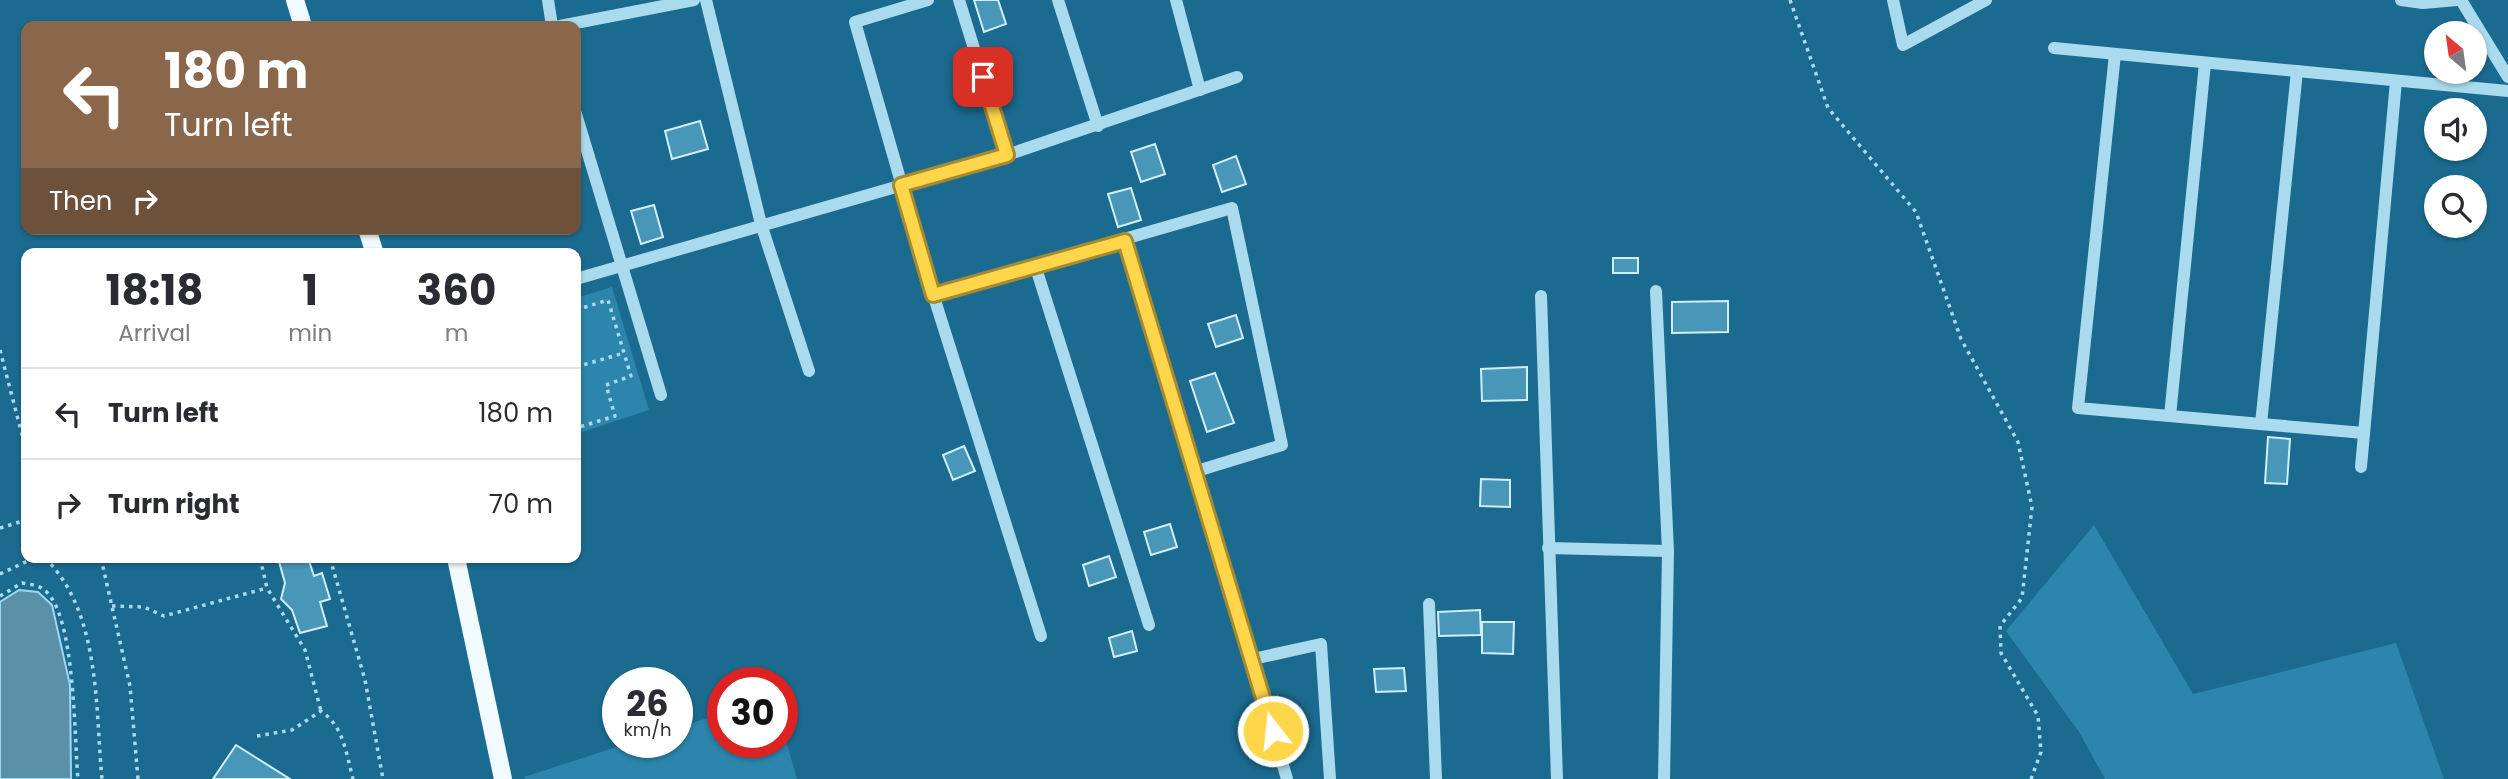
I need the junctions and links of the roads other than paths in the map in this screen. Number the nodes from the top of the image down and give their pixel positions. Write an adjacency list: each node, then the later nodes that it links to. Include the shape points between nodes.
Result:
1 (295, 0): 14 (main road)
2 (548, 0): 15 (street)
3 (694, 0): 13 (street)
4 (706, 0): 30 (street)
5 (928, 0): 29 (street, via 855,22)
6 (959, 0): 28 (street)
7 (1058, 0): 26 (street)
8 (1176, 0): 24 (street)
9 (1893, 0): 10 (street, via 1903,45)
10 (1986, 0)
11 (2400, 0): 12 (street)
12 (2459, 0): 22 (street)
13 (668, 2): 16 (street)
14 (301, 21)
15 (551, 21)
16 (581, 21)
17 (2054, 48): 18 (street)
18 (2115, 54): 19 (street); 40 (street, via 2078,408)
19 (2205, 62): 20 (street); 40 (street)
20 (2297, 71): 23 (street); 41 (street)
21 (1237, 76): 24 (street)
22 (2508, 77)
23 (2396, 81): 25 (street); 42 (street)
24 (1200, 90): 26 (street)
25 (2508, 91)
26 (1098, 126): 28 (street)
27 (581, 132): 32 (street)
28 (1007, 155): 29 (street)
29 (901, 185): 30 (street); 36 (street)
30 (761, 224): 32 (street); 38 (street)
31 (1125, 241): 33 (street); 44 (street); 44 (street, via 1232,208 1282,445)
32 (619, 265): 34 (street); 39 (street)
33 (1035, 265): 36 (street); 49 (street)
34 (581, 277)
35 (1656, 291): 46 (street)
36 (933, 295): 50 (street)
37 (1541, 296): 45 (street)
38 (809, 371)
39 (661, 395)
40 (2170, 416): 41 (street)
41 (2261, 424): 42 (street)
42 (2364, 433): 43 (street)
43 (2361, 467)
44 (1196, 471): 51 (street)
45 (1548, 548): 46 (street); 56 (street)
46 (1668, 551): 57 (street)
47 (457, 563): 52 (main road)
48 (1430, 604): 55 (street)
49 (1149, 625)
50 (1041, 636)
51 (1253, 659): 53 (street); 54 (street, via 1321,644)
52 (503, 779)
53 (1287, 779)
54 (1330, 779)
55 (1436, 779)
56 (1557, 779)
57 (1664, 779)

